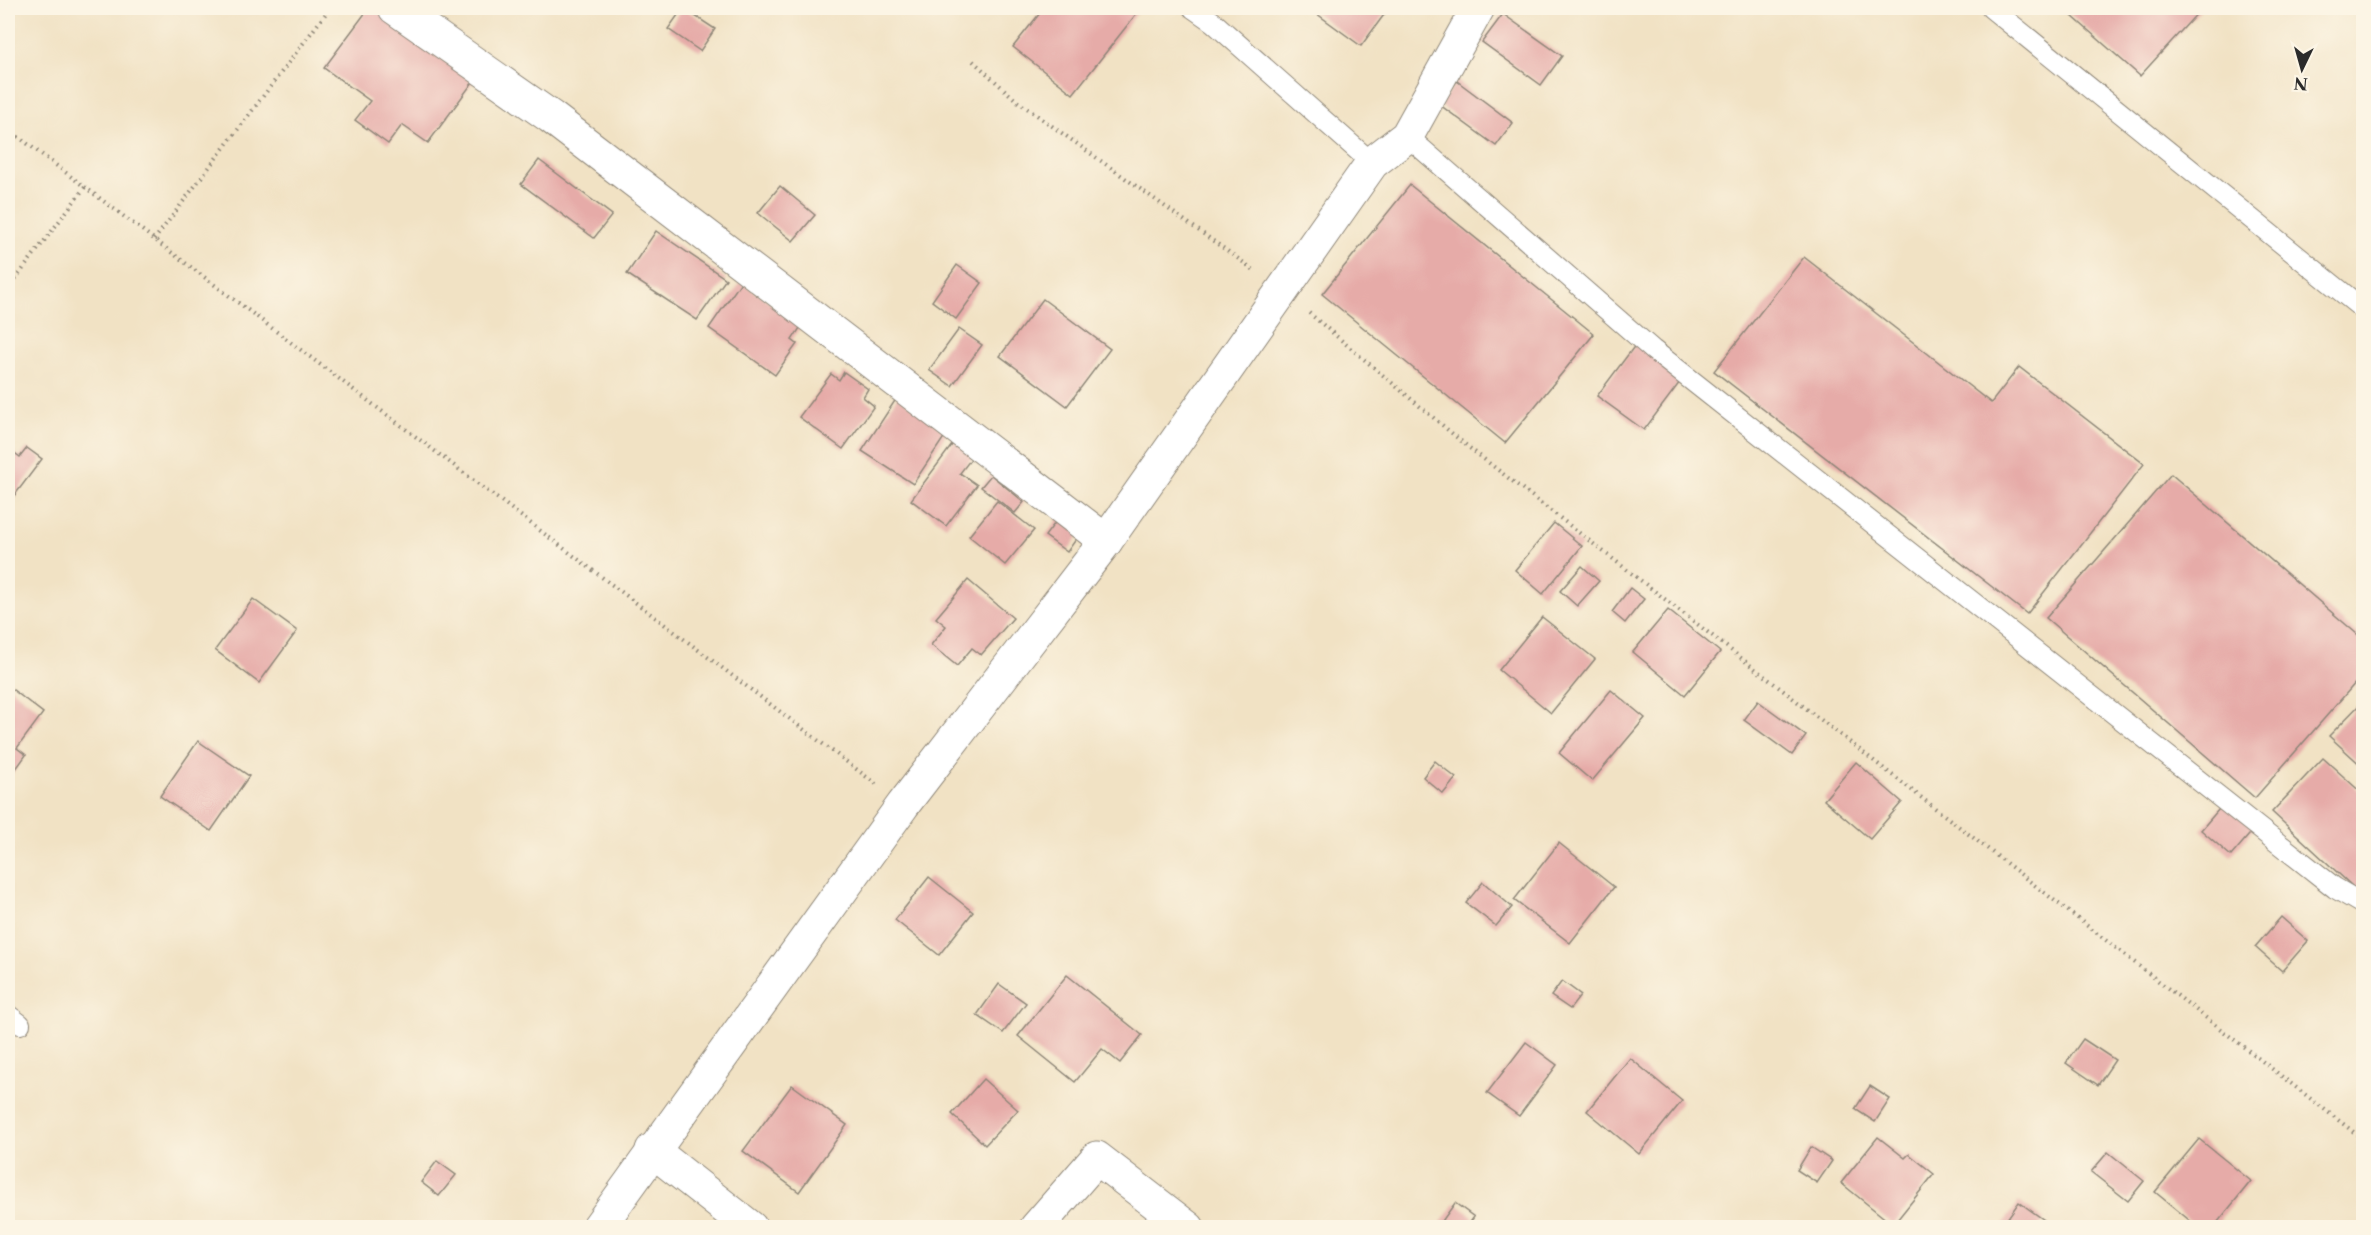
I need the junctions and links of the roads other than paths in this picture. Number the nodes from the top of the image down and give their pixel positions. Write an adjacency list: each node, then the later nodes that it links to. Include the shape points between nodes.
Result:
1 (395, 8): 8 (street, via 551,117)
2 (1193, 8): 6 (lane)
3 (1477, 8): 5 (street)
4 (1991, 8): 7 (lane)
5 (1407, 136): 6 (street); 9 (lane, via 1653,350 2336,888)
6 (1372, 163): 8 (street)
7 (2364, 310)
8 (1106, 541): 10 (street, via 903,805)
9 (2364, 905)
10 (652, 1150): 11 (street); 12 (street)
11 (598, 1227)
12 (751, 1227)
13 (1036, 1227): 14 (street, via 1097,1158)
14 (1188, 1227)

